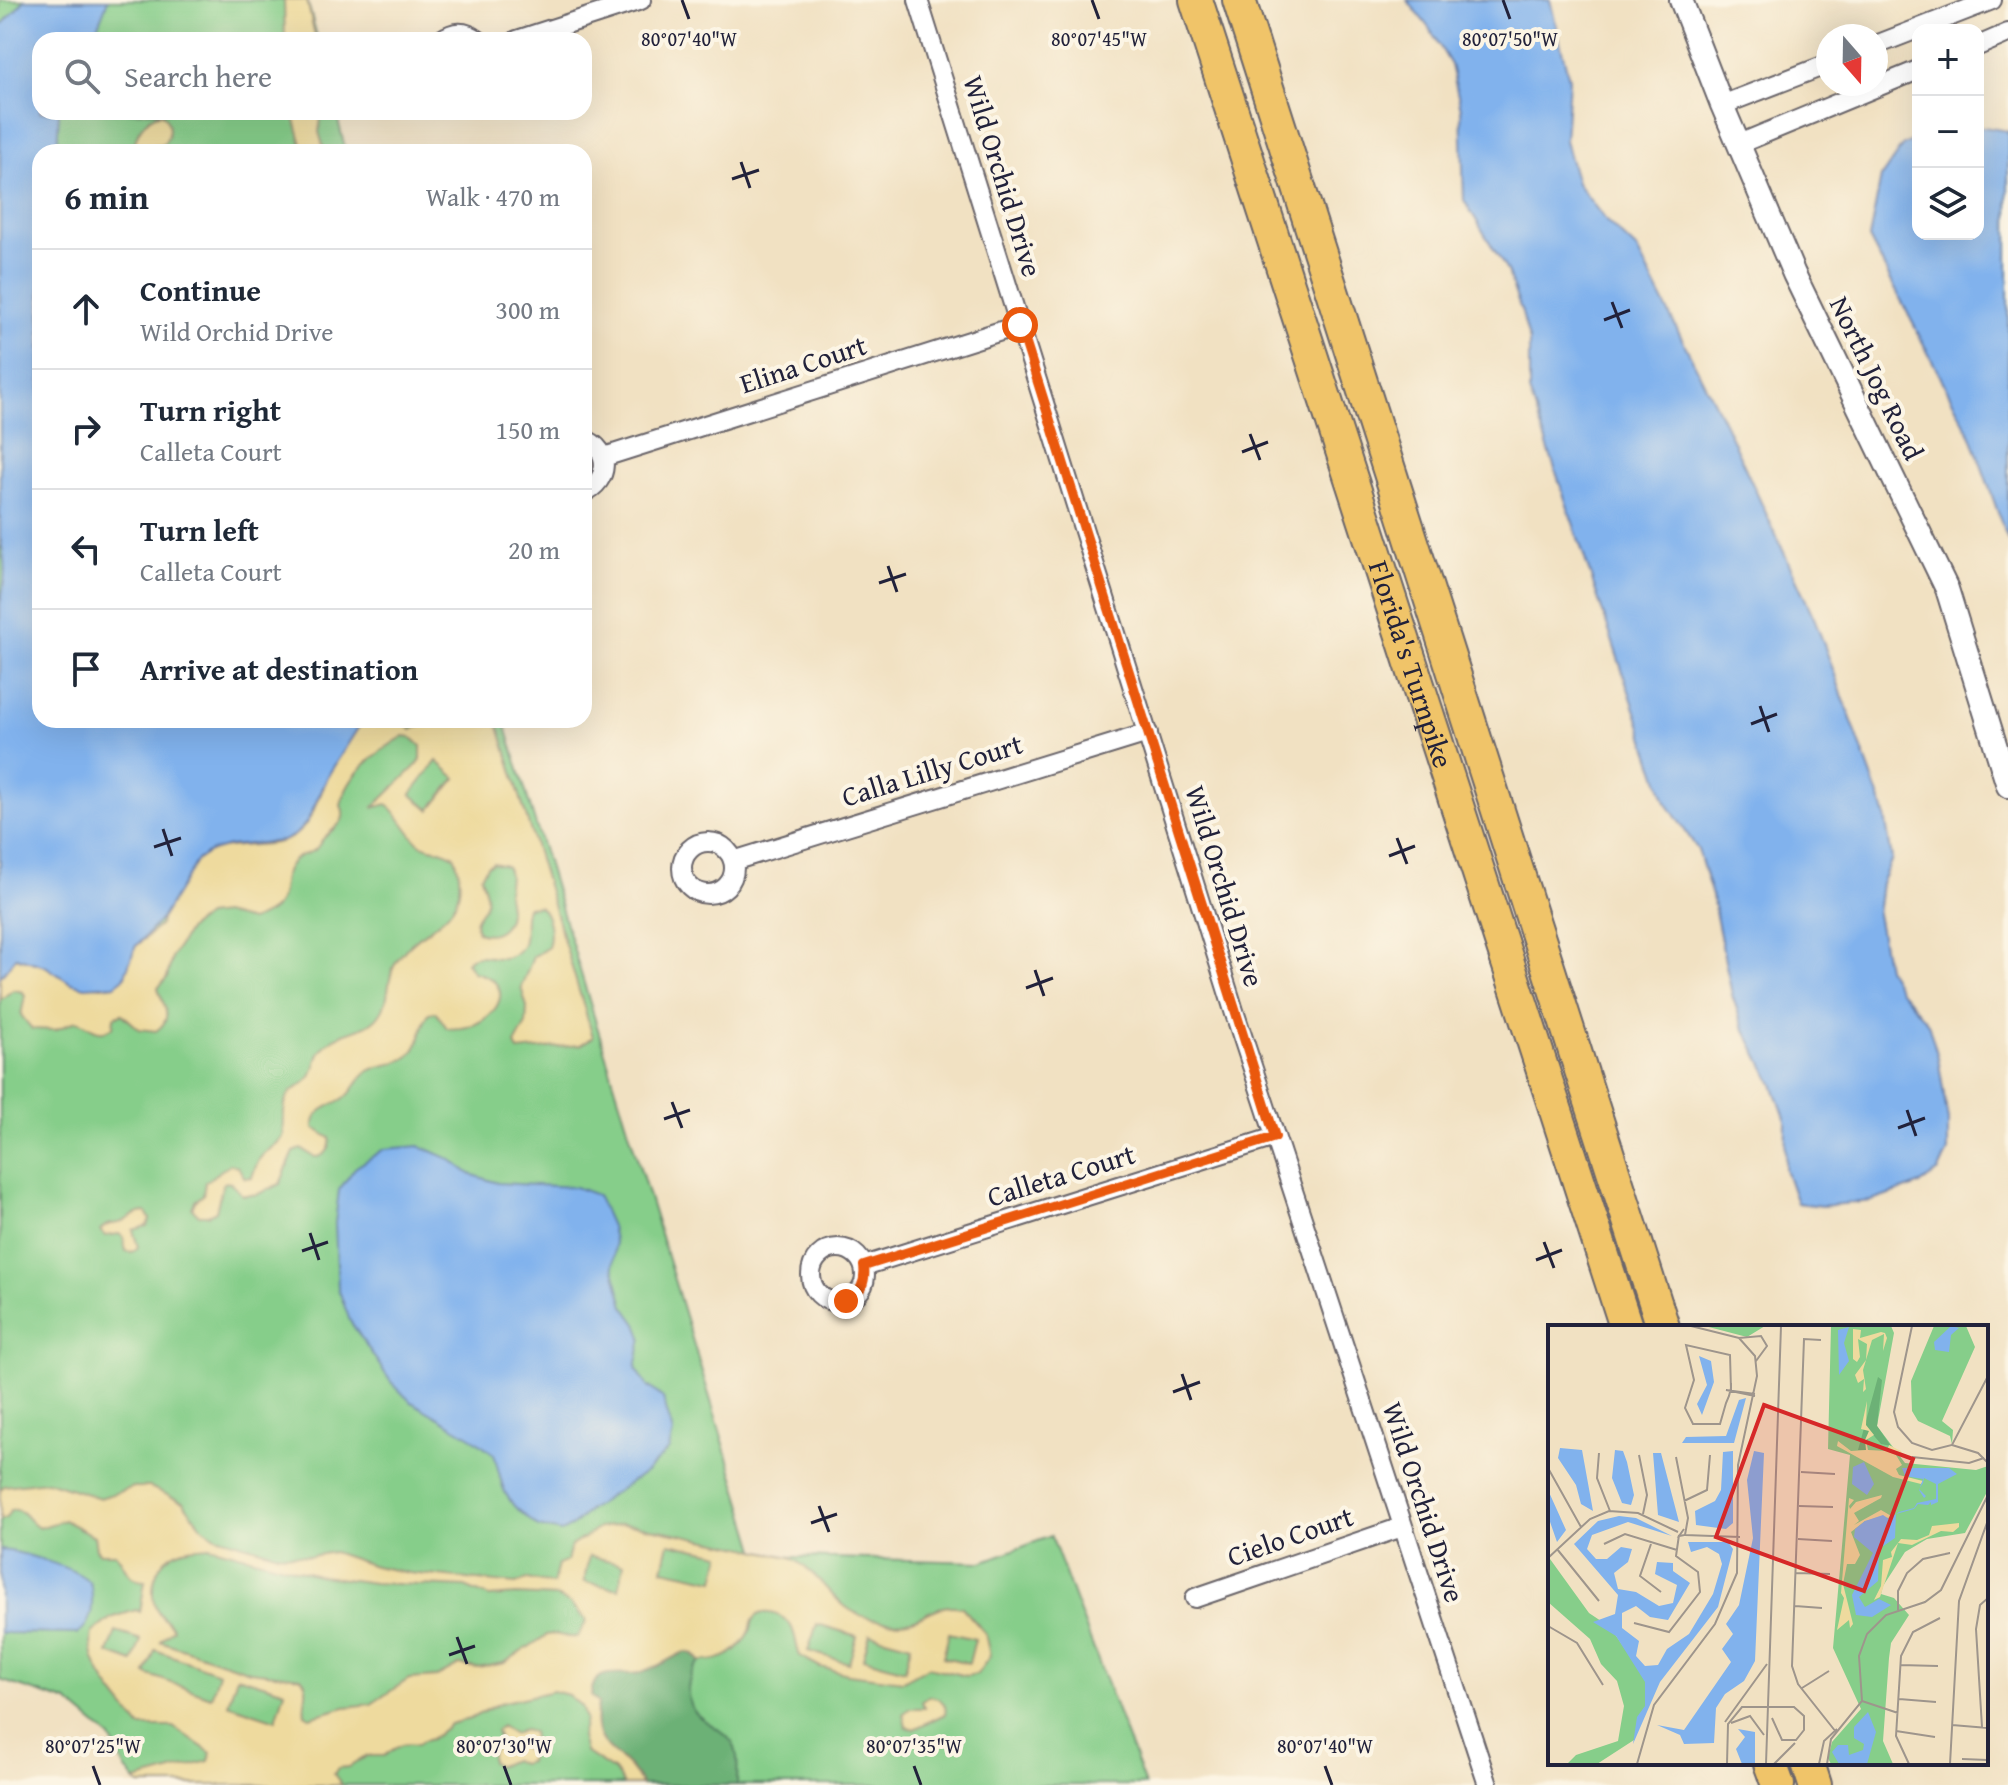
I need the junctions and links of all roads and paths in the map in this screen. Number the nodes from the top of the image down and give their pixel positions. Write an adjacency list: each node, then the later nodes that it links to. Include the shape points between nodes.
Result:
1 (641, 0): 7 (street)
2 (918, 0): 15 (street, Wild Orchid Drive)
3 (1196, 0): 24 (highway, Florida's Turnpike)
4 (1239, 0): 25 (highway, Florida's Turnpike)
5 (1681, 0): 13 (street, North Jog Road)
6 (1992, 0): 9 (street)
7 (542, 32)
8 (2008, 33): 10 (street)
9 (1888, 40)
10 (1984, 43)
11 (1816, 69): 13 (street)
12 (1912, 72): 14 (street)
13 (1722, 105): 14 (street, North Jog Road)
14 (1739, 144): 20 (street, North Jog Road, via 1794,274 1947,589)
15 (1020, 325): 17 (street, Elina Court); 19 (street, Wild Orchid Drive)
16 (592, 444): 17 (street)
17 (604, 457): 18 (street, via 602,478)
18 (592, 488)
19 (1148, 733): 21 (street, Calla Lilly Court); 22 (street, Wild Orchid Drive)
20 (2008, 786)
21 (733, 861)
22 (1275, 1137): 23 (street, Calleta Court); 26 (street, Wild Orchid Drive)
23 (864, 1266)
24 (1625, 1325)
25 (1662, 1325)
26 (1402, 1527): 27 (street, Cielo Court); 30 (street, Wild Orchid Drive)
27 (1195, 1598)
28 (1771, 1765): 31 (highway)
29 (1809, 1765): 32 (highway)
30 (1488, 1785)
31 (1778, 1785)
32 (1815, 1785)

